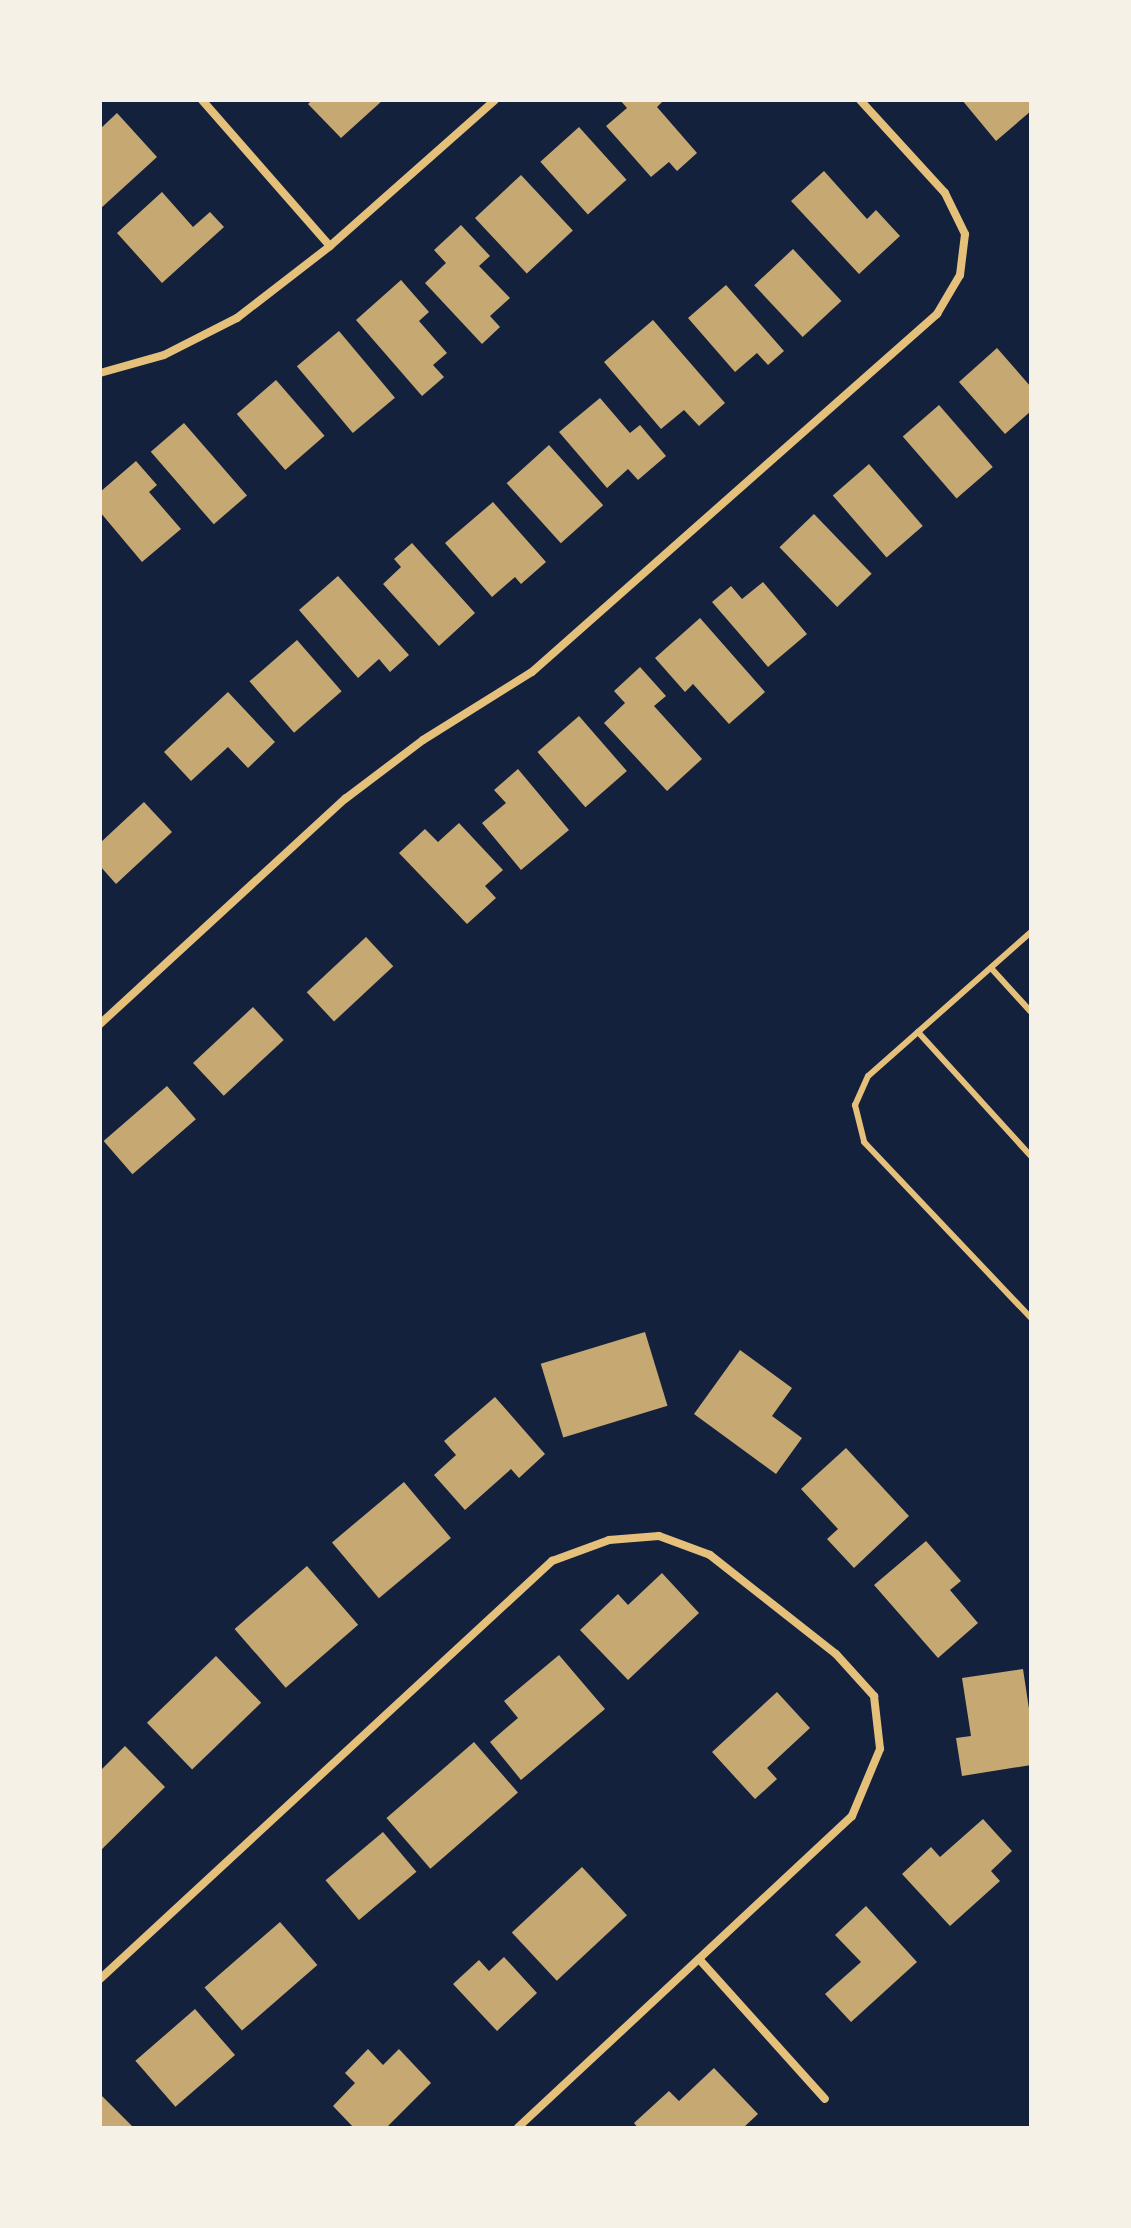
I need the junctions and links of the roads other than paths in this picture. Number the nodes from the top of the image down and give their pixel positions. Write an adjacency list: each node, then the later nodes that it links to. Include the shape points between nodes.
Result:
1 (202, 100): 4 (street)
2 (495, 100): 4 (street)
3 (860, 100): 9 (street, via 945,193 965,234 960,275 937,314 532,672 423,740 345,799)
4 (330, 246): 5 (street, via 237,318 164,355)
5 (100, 373)
6 (1031, 932): 7 (lane)
7 (991, 968): 8 (lane); 10 (lane)
8 (1031, 1012)
9 (100, 1024)
10 (918, 1032): 11 (lane); 12 (lane, via 868,1076 855,1105 864,1142)
11 (1031, 1156)
12 (1031, 1318)
13 (699, 1959): 14 (street, via 852,1816 880,1749 874,1696 836,1654 710,1555 659,1536 609,1540 552,1561); 15 (street); 16 (street)
14 (100, 1979)
15 (825, 2099)
16 (518, 2128)

